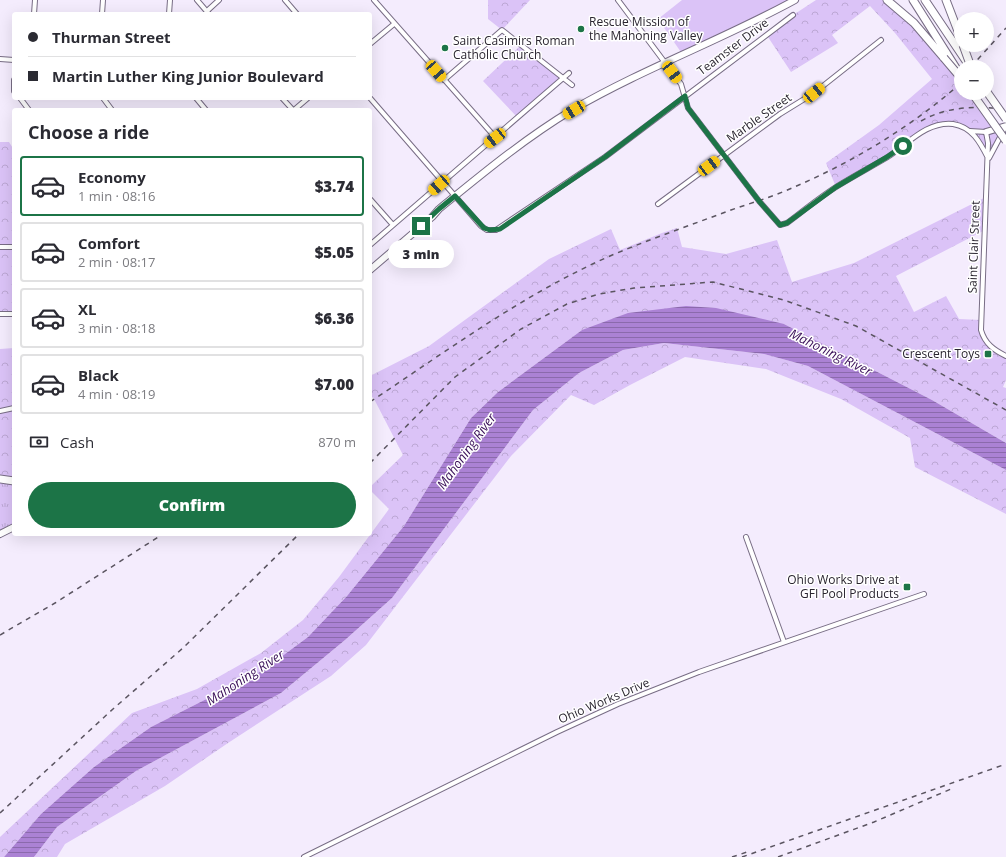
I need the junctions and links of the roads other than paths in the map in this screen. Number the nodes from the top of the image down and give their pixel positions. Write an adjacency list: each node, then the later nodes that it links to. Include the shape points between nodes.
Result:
1 (35, 0): 14 (street)
2 (103, 0): 15 (street)
3 (170, 0): 16 (street)
4 (196, 0): 17 (street)
5 (219, 0): 18 (street)
6 (285, 0): 19 (street)
7 (374, 0): 22 (street)
8 (618, 0): 29 (street)
9 (795, 0): 29 (main road)
10 (887, 0): 26 (highway)
11 (913, 0): 26 (highway)
12 (926, 0): 23 (highway)
13 (946, 0): 21 (highway)
14 (34, 12)
15 (102, 12)
16 (169, 12)
17 (207, 12)
18 (209, 12)
19 (295, 12)
20 (792, 15): 35 (street, Teamster Drive)
21 (954, 21)
22 (394, 24): 25 (street); 33 (street)
23 (954, 38)
24 (881, 40): 49 (street, Marble Street, via 814,93)
25 (372, 42)
26 (946, 56): 30 (highway, bridge)
27 (0, 60): 28 (street)
28 (12, 60)
29 (665, 63): 35 (street, via 681,84); 52 (main road, via 598,96 553,122 513,149)
30 (954, 67)
31 (569, 73): 32 (street)
32 (563, 78): 33 (street, via 502,30); 34 (street); 47 (street)
33 (444, 80): 47 (street)
34 (572, 85)
35 (685, 96): 49 (street, via 688,108); 52 (street, Teamster Drive, via 622,145 500,229 490,230 481,226)
36 (284, 100): 41 (street)
37 (306, 100): 42 (street)
38 (372, 100): 51 (street)
39 (977, 100): 48 (highway, bridge)
40 (993, 100): 43 (highway, bridge)
41 (291, 108)
42 (296, 108)
43 (1006, 119)
44 (1006, 126): 46 (street); 50 (street, Saint Clair Street)
45 (970, 130): 46 (street); 49 (street, via 952,124 934,126 836,187 783,225 777,223); 50 (street)
46 (986, 132): 50 (street, Saint Clair Street)
47 (495, 138): 51 (street)
48 (1006, 141)
49 (724, 154): 54 (street, Marble Street)
50 (988, 158): 62 (street, Saint Clair Street, via 981,324 984,337 992,348)
51 (443, 182): 52 (street); 55 (street)
52 (455, 196): 59 (main road)
53 (372, 201): 55 (street)
54 (658, 204)
55 (393, 225): 56 (street)
56 (372, 243)
57 (0, 247): 58 (street)
58 (12, 249)
59 (372, 268)
60 (0, 314): 61 (street)
61 (12, 314)
62 (1006, 356)
63 (12, 408): 64 (street)
64 (0, 411)
65 (0, 479): 66 (highway)
66 (12, 481)
67 (12, 528): 68 (main road)
68 (0, 534)
69 (746, 537): 71 (street)
70 (924, 594): 71 (street, Ohio Works Drive)
71 (784, 642): 72 (street, Ohio Works Drive, via 618,704)
72 (304, 857)

